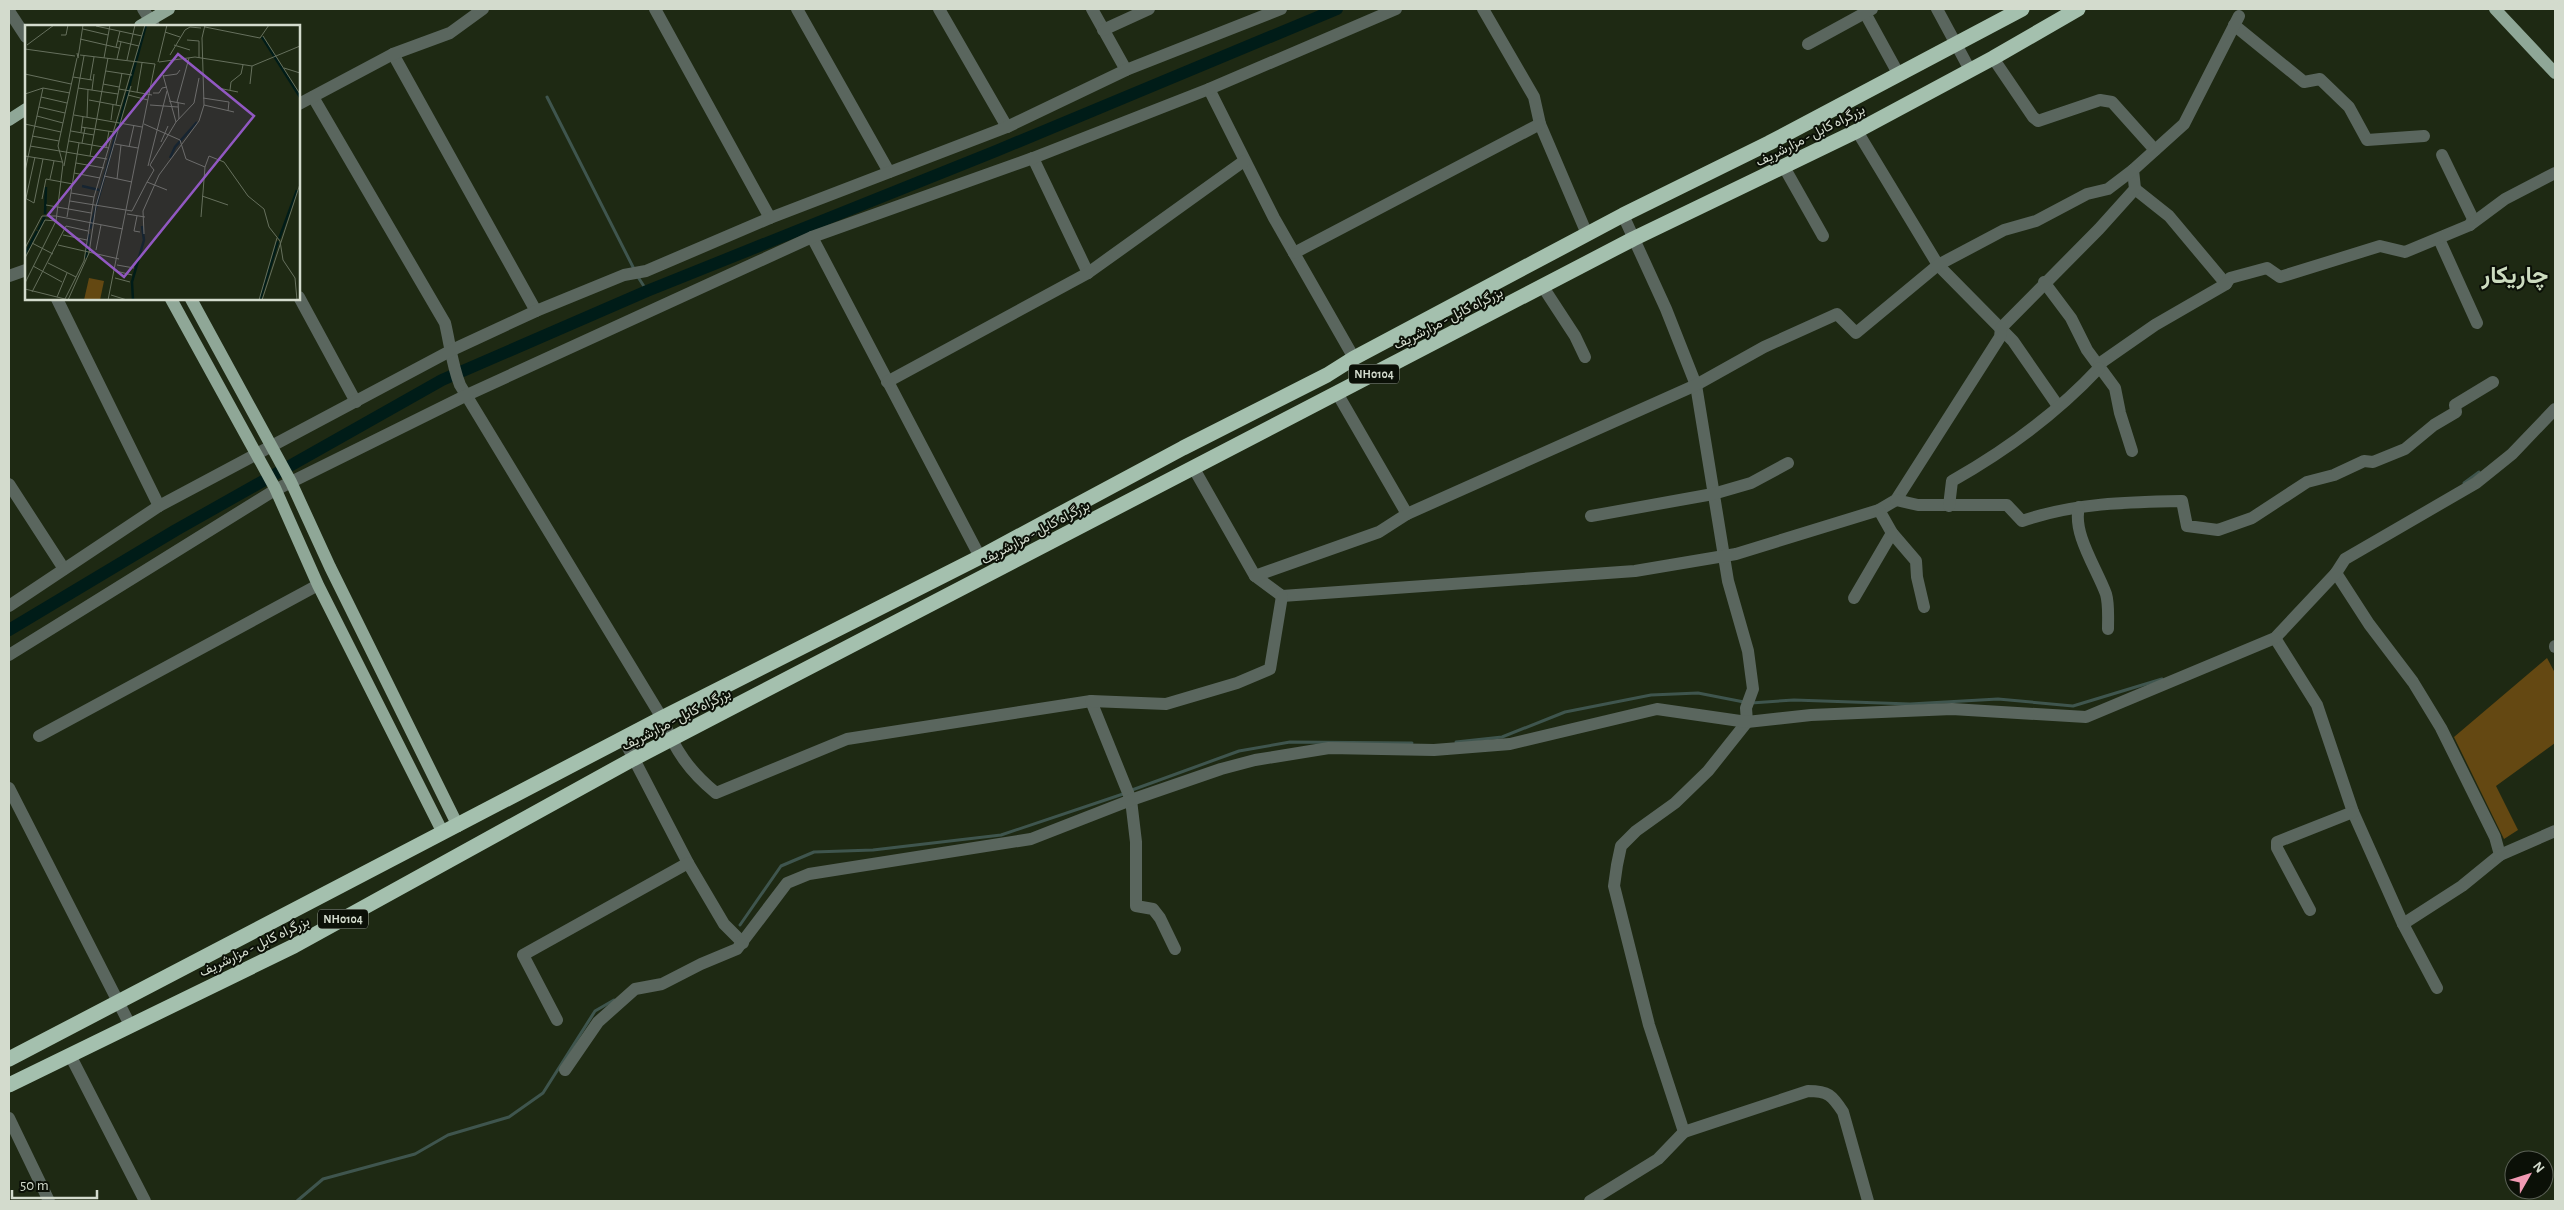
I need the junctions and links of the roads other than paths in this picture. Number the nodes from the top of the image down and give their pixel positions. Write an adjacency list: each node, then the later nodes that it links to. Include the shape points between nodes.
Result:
1 (169, 9): 17 (main road)
2 (483, 9): 22 (street, via 450,33)
3 (655, 9): 47 (street)
4 (797, 9): 43 (street)
5 (939, 9): 34 (street)
6 (1092, 9): 18 (street)
7 (1149, 9): 18 (street)
8 (1281, 9): 24 (street)
9 (1396, 9): 28 (street)
10 (1483, 9): 33 (street, via 1534,97)
11 (1937, 9): 21 (street)
12 (2022, 9): 21 (highway, بزرگراه کابل - مزارشریف / NH0104)
13 (2078, 9): 23 (highway, بزرگراه کابل - مزارشریف / NH0104)
14 (2495, 9): 26 (main road)
15 (9, 11): 19 (street)
16 (1868, 11): 20 (street); 27 (street)
17 (147, 20)
18 (1103, 30): 24 (street)
19 (25, 35)
20 (1808, 44)
21 (1956, 44): 25 (street); 27 (highway, بزرگراه کابل - مزارشریف / NH0104)
22 (393, 54): 29 (street); 66 (street)
23 (1993, 58): 25 (highway, بزرگراه کابل - مزارشریف / NH0104); 37 (street, via 2032,117 2038,121 2100,100 2112,102)
24 (1126, 70): 34 (street)
25 (1970, 70): 35 (highway, بزرگراه کابل - مزارشریف / NH0104)
26 (2555, 73)
27 (1899, 75): 46 (highway, بزرگراه کابل - مزارشریف / NH0104)
28 (1209, 89): 39 (street); 40 (street)
29 (313, 97): 30 (street); 69 (street, via 445,323)
30 (300, 104)
31 (25, 110): 32 (main road)
32 (9, 120)
33 (1540, 124): 49 (street); 54 (street)
34 (1007, 127): 43 (street)
35 (1857, 131): 41 (highway, بزرگراه کابل - مزارشریف / NH0104); 55 (street)
36 (2424, 136): 37 (street, via 2367,140 2349,107 2320,79 2304,82 2236,21 2184,124)
37 (2155, 150): 42 (street)
38 (2442, 155): 48 (street, via 2473,219)
39 (1033, 158): 51 (street); 57 (street)
40 (1244, 161): 54 (street); 57 (street)
41 (1784, 167): 50 (street); 52 (highway, بزرگراه کابل - مزارشریف / NH0104)
42 (2134, 170): 45 (street); 55 (street, via 2108,189 2087,194 2036,221 2004,230)
43 (888, 172): 47 (street)
44 (2555, 173): 48 (street, via 2505,198)
45 (2135, 189): 59 (street); 60 (street, via 2170,216)
46 (1623, 215): 49 (highway, بزرگراه کابل - مزارشریف / NH0104); 52 (street)
47 (770, 218): 66 (street, via 646,271 624,275)
48 (2470, 226): 53 (street)
49 (1587, 234): 71 (highway, بزرگراه کابل - مزارشریف / NH0104)
50 (1823, 236)
51 (812, 237): 73 (street); 76 (street)
52 (1633, 239): 61 (highway, بزرگراه کابل - مزارشریف / NH0104); 75 (street, via 1666,309)
53 (2439, 240): 60 (street, via 2405,252 2380,246 2280,277 2267,268 2230,278); 67 (street)
54 (1294, 253): 71 (street)
55 (1938, 265): 68 (street); 75 (street, via 1856,333 1837,314)
56 (25, 270): 58 (street)
57 (1088, 273): 73 (street)
58 (9, 276)
59 (2044, 282): 68 (street); 72 (street, via 2079,330 2080,338)
60 (2226, 284): 72 (street, via 2155,325)
61 (1543, 287): 70 (street); 77 (highway, بزرگراه کابل - مزارشریف / NH0104)
62 (300, 299): 78 (street)
63 (56, 300): 91 (street)
64 (172, 300): 83 (main road)
65 (192, 300): 81 (main road)
66 (536, 311): 69 (street)
67 (2477, 323)
68 (2001, 328): 79 (street); 90 (street, via 2000,337)
69 (451, 355): 76 (street); 78 (street)
70 (1585, 357)
71 (1354, 358): 99 (highway, بزرگراه کابل - مزارشریف / NH0104)
72 (2099, 366): 79 (street, via 2083,386); 82 (street, via 2115,388)
73 (887, 382): 99 (street)
74 (2493, 382): 93 (street, via 2455,405 2456,412 2434,424 2405,449 2373,462 2364,461 2321,480 2307,482 2252,518 2218,530 2187,526 2182,500)
75 (1696, 385): 89 (street); 95 (street)
76 (463, 390): 86 (street); 112 (street)
77 (1337, 394): 85 (highway, بزرگراه کابل - مزارشریف / NH0104); 95 (street)
78 (356, 402): 81 (street)
79 (2058, 406): 92 (street, via 2003,450 1952,481)
80 (2555, 409): 101 (street, via 2512,454 2476,483 2345,559)
81 (271, 446): 83 (street); 86 (main road)
82 (2132, 451)
83 (256, 455): 88 (main road); 91 (street)
84 (1788, 463): 89 (street, via 1751,483)
85 (1193, 467): 102 (street); 116 (highway, بزرگراه کابل - مزارشریف / NH0104)
86 (289, 480): 88 (street); 121 (main road)
87 (9, 484): 100 (street)
88 (275, 489): 103 (main road); 110 (street)
89 (1713, 494): 96 (street); 98 (street)
90 (1896, 500): 92 (street); 94 (street)
91 (159, 506): 100 (street)
92 (1949, 506): 93 (street, via 2007,505 2022,521)
93 (2079, 506): 108 (street, via 2077,514 2085,547 2107,596)
94 (1879, 510): 97 (street); 98 (street)
95 (1407, 514): 102 (street, via 1379,532)
96 (1591, 516)
97 (1892, 533): 105 (street); 107 (street, via 1916,561)
98 (1725, 556): 104 (street, via 1635,571); 113 (street, via 1728,581 1748,650 1753,688 1746,708)
99 (980, 558): 112 (highway, بزرگراه کابل - مزارشریف / NH0104)
100 (64, 569): 106 (street)
101 (2336, 573): 109 (street); 124 (street, via 2413,682 2441,728 2495,837)
102 (1256, 576): 104 (street)
103 (318, 585): 114 (street); 123 (main road)
104 (1282, 596): 111 (street, via 1270,669 1237,684 1166,704)
105 (1854, 598)
106 (9, 606)
107 (1924, 607)
108 (2108, 629)
109 (2274, 638): 113 (street, via 2086,717 1952,710 1811,715); 120 (street, via 2317,705)
110 (9, 655)
111 (1091, 701): 116 (street, via 847,740 716,794 693,774); 119 (street)
112 (662, 718): 115 (highway, بزرگراه کابل - مزارشریف / NH0104); 116 (street)
113 (1747, 722): 119 (street, via 1657,708 1510,744 1434,750 1329,748 1255,760); 139 (street, via 1708,771 1682,797 1621,846 1617,865 1614,886 1647,1016)
114 (39, 736)
115 (623, 738): 117 (street); 121 (highway, بزرگراه کابل - مزارشریف / NH0104)
116 (671, 740): 117 (highway, بزرگراه کابل - مزارشریف / NH0104)
117 (633, 759): 125 (street); 133 (highway, بزرگراه کابل - مزارشریف / NH0104, via 294,946)
118 (9, 788): 131 (street)
119 (1129, 794): 128 (street, via 1031,839 809,874 787,882); 129 (street, via 1136,842 1136,906 1152,909)
120 (2353, 812): 126 (street, via 2277,842 2277,848); 127 (street)
121 (458, 826): 123 (highway, بزرگراه کابل - مزارشریف / NH0104)
122 (2555, 831): 124 (street)
123 (443, 833): 131 (highway, بزرگراه کابل - مزارشریف / NH0104)
124 (2500, 855): 127 (street, via 2462,886)
125 (688, 863): 128 (street, via 724,924); 132 (street, via 523,956)
126 (2310, 910)
127 (2403, 924): 130 (street)
128 (743, 943): 136 (street, via 737,949 662,984 635,989 598,1022)
129 (1175, 949)
130 (2437, 988)
131 (118, 1002): 133 (street); 135 (highway, بزرگراه کابل - مزارشریف / NH0104)
132 (557, 1020)
133 (130, 1025): 134 (highway, بزرگراه کابل - مزارشریف / NH0104)
134 (70, 1055): 137 (highway, بزرگراه کابل - مزارشریف / NH0104); 141 (street)
135 (9, 1059)
136 (565, 1070)
137 (9, 1086)
138 (9, 1118): 140 (street)
139 (1684, 1132): 142 (street, via 1658,1158); 143 (street, via 1808,1091 1825,1091 1843,1112)
140 (49, 1201)
141 (145, 1201)
142 (1590, 1201)
143 (1868, 1201)

